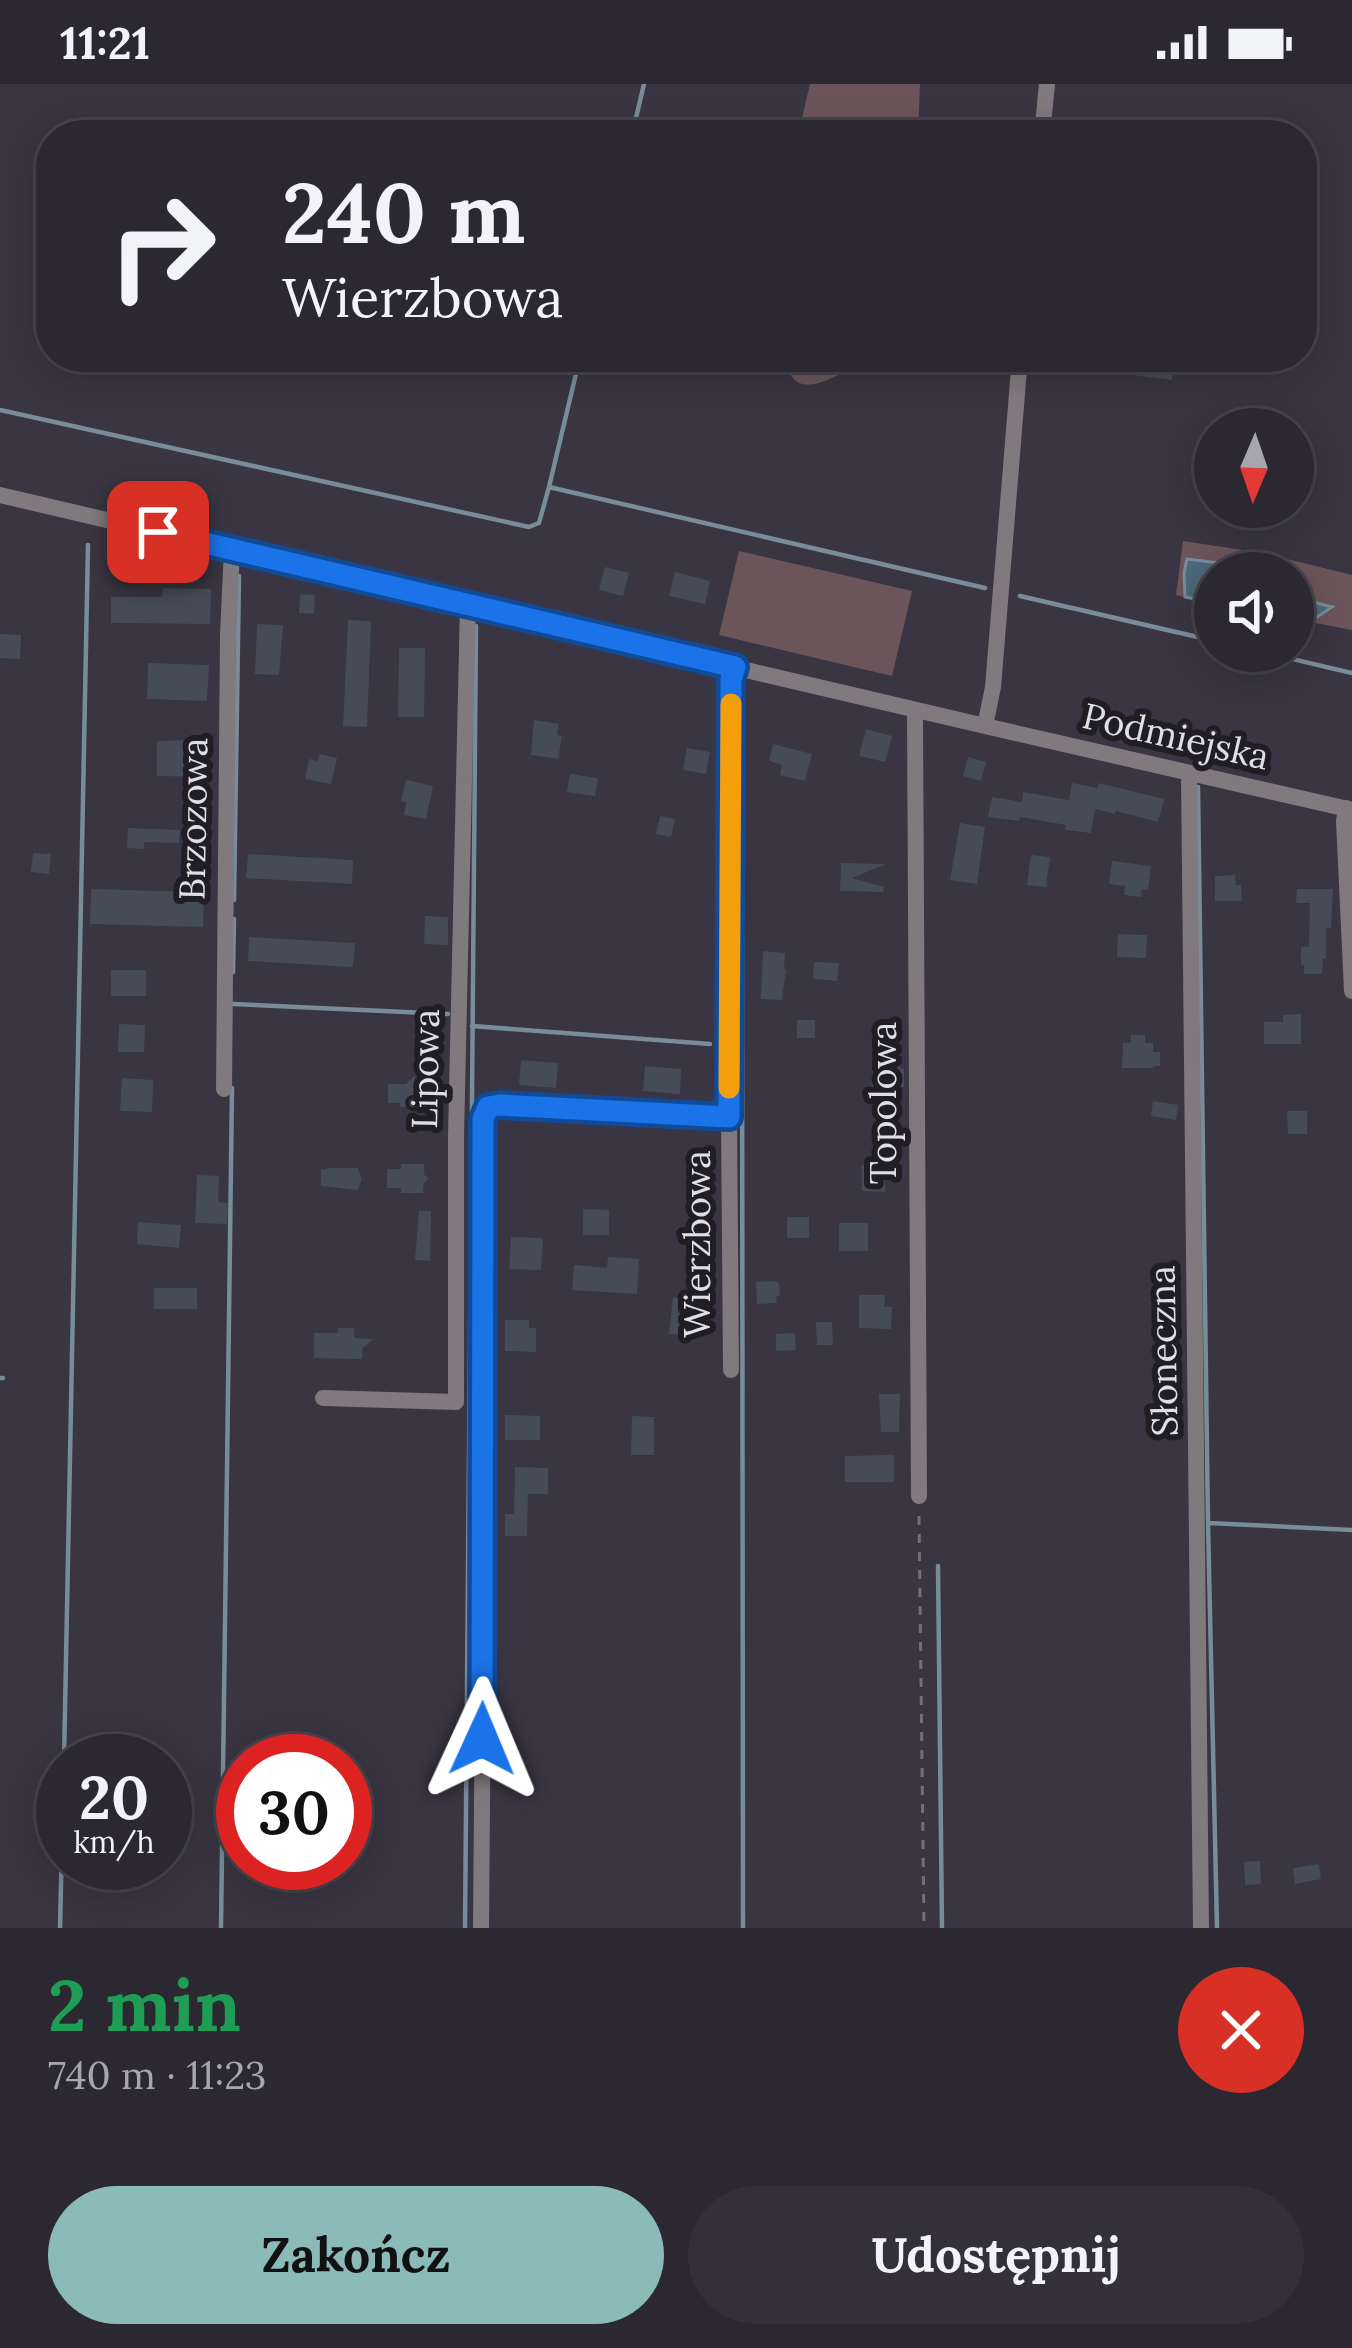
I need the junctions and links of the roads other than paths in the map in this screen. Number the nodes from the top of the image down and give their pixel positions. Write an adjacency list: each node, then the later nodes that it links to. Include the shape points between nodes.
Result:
1 (1047, 84): 2 (street)
2 (1043, 120)
3 (1019, 372): 9 (street)
4 (0, 495): 5 (street, Podmiejska)
5 (232, 549): 6 (street, Podmiejska); 13 (street, Brzozowa)
6 (467, 604): 7 (street, Podmiejska); 16 (street, Lipowa, via 456,1402)
7 (735, 667): 8 (street, Podmiejska); 14 (street, Wierzbowa)
8 (915, 710): 9 (street, Podmiejska); 17 (street, Topolowa)
9 (985, 727): 10 (street, Podmiejska)
10 (1189, 774): 11 (street, Podmiejska); 19 (street, Słoneczna)
11 (1349, 809): 12 (street)
12 (1352, 991)
13 (224, 1089)
14 (729, 1117): 15 (street, Wierzbowa); 18 (street, Wierzbowa, via 500,1105 488,1107 483,1119)
15 (731, 1370)
16 (323, 1398)
17 (919, 1496)
18 (481, 1928)
19 (1201, 1928)

